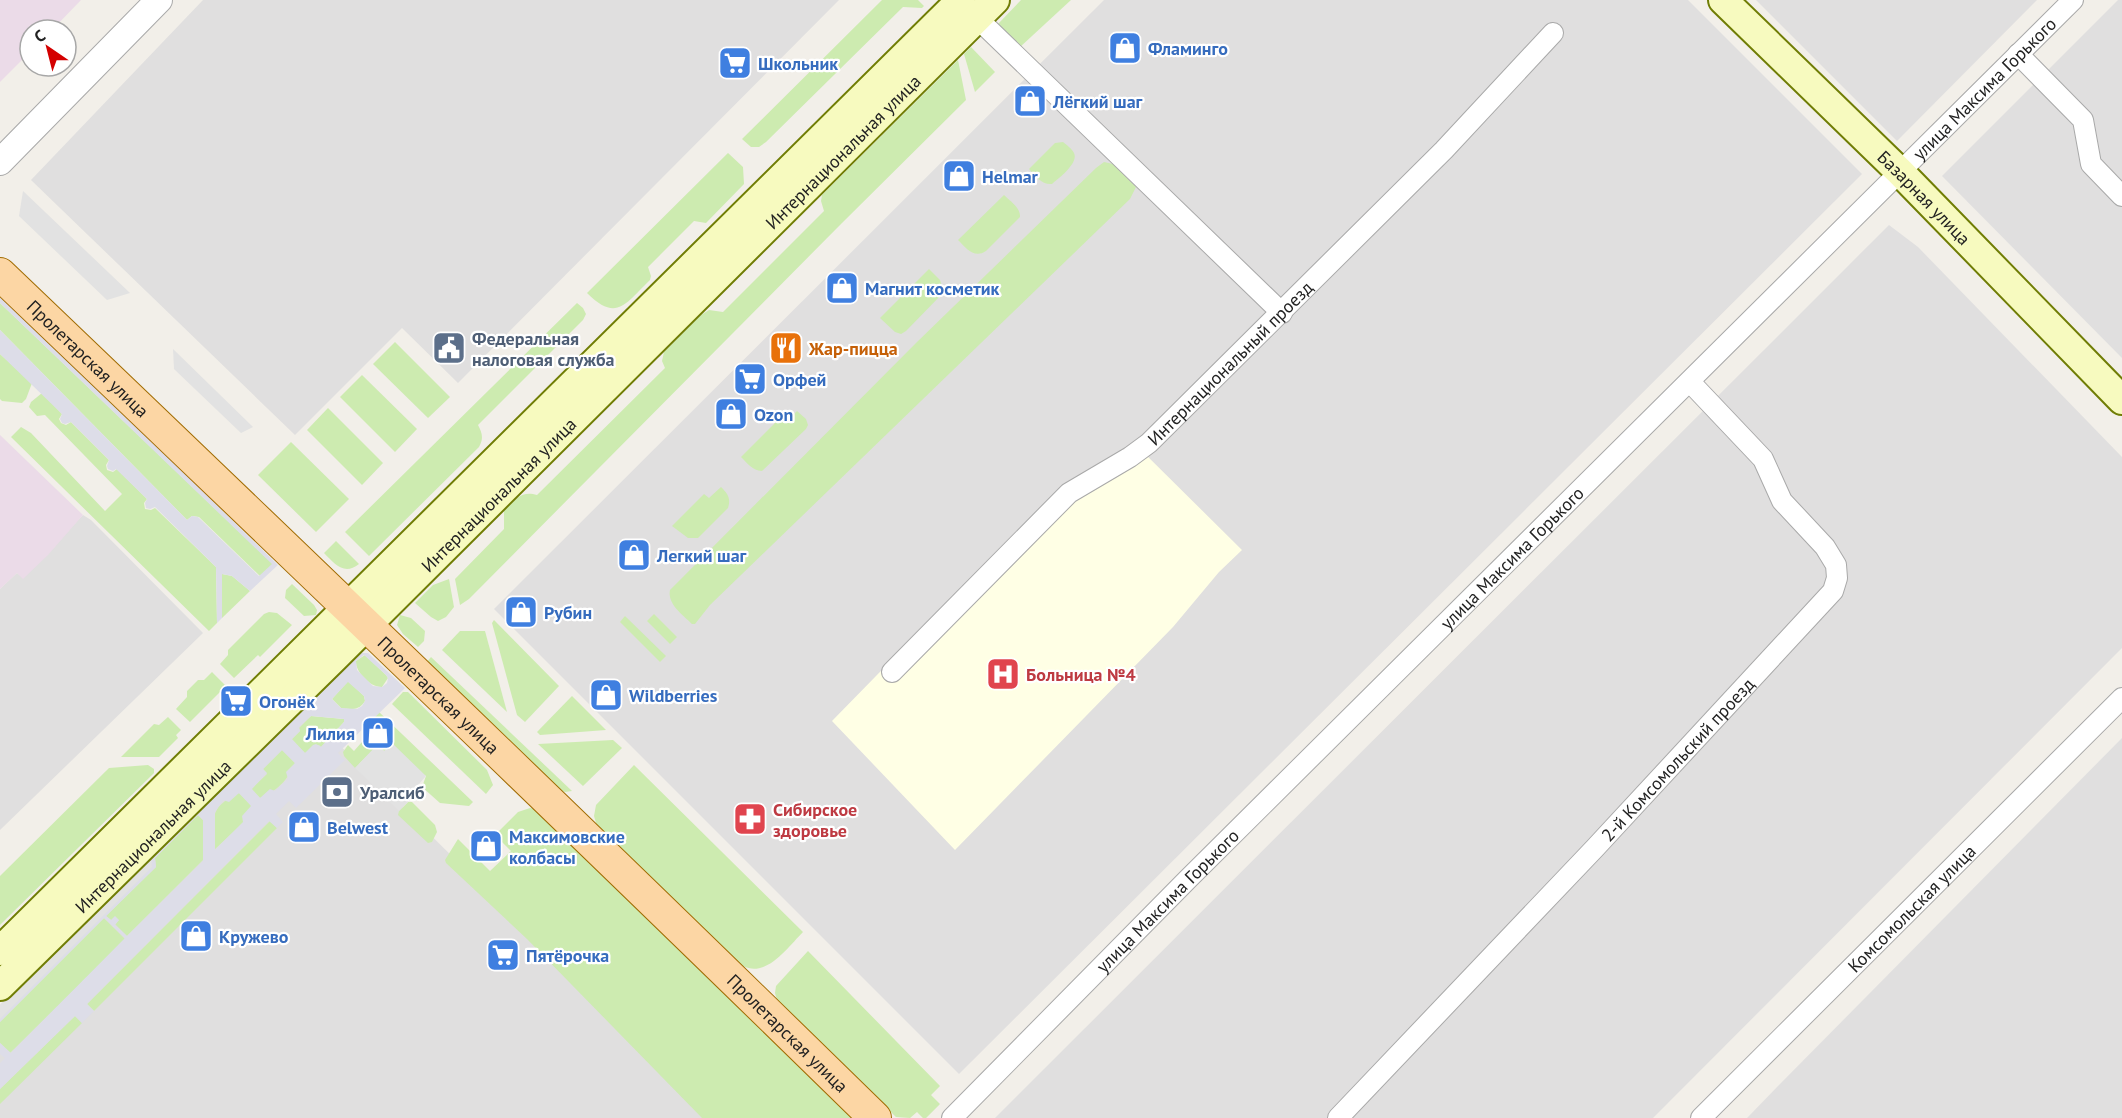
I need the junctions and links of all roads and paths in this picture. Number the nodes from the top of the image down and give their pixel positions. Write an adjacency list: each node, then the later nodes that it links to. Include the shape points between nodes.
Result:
1 (159, 0): 7 (street)
2 (1723, 0): 8 (main road, Базарная улица)
3 (2073, 0): 6 (street, улица Максима Горького)
4 (978, 6): 11 (street); 14 (main road, Интернациональная улица)
5 (1553, 33): 11 (street, Интернациональный проезд, via 1444,150)
6 (2018, 54): 8 (street, улица Максима Горького); 9 (street, via 2083,120 2091,164)
7 (0, 162)
8 (1900, 172): 12 (street, улица Максима Горького); 13 (main road, Базарная улица)
9 (2122, 196)
10 (0, 274): 14 (main road, Пролетарская улица)
11 (1282, 313): 15 (street, Интернациональный проезд, via 1149,443 1069,493)
12 (1690, 382): 20 (street, улица Максима Горького); 21 (street, 2-й Комсомольский проезд, via 1763,459 1782,501 1825,547 1836,565 1833,591)
13 (2122, 400)
14 (357, 617): 17 (main road, Интернациональная улица); 18 (main road, Интернациональная улица); 19 (main road, Пролетарская улица)
15 (892, 672)
16 (2122, 698): 22 (street, Комсомольская улица)
17 (0, 951)
18 (0, 986)
19 (875, 1118)
20 (952, 1118)
21 (1338, 1118)
22 (1701, 1118)

